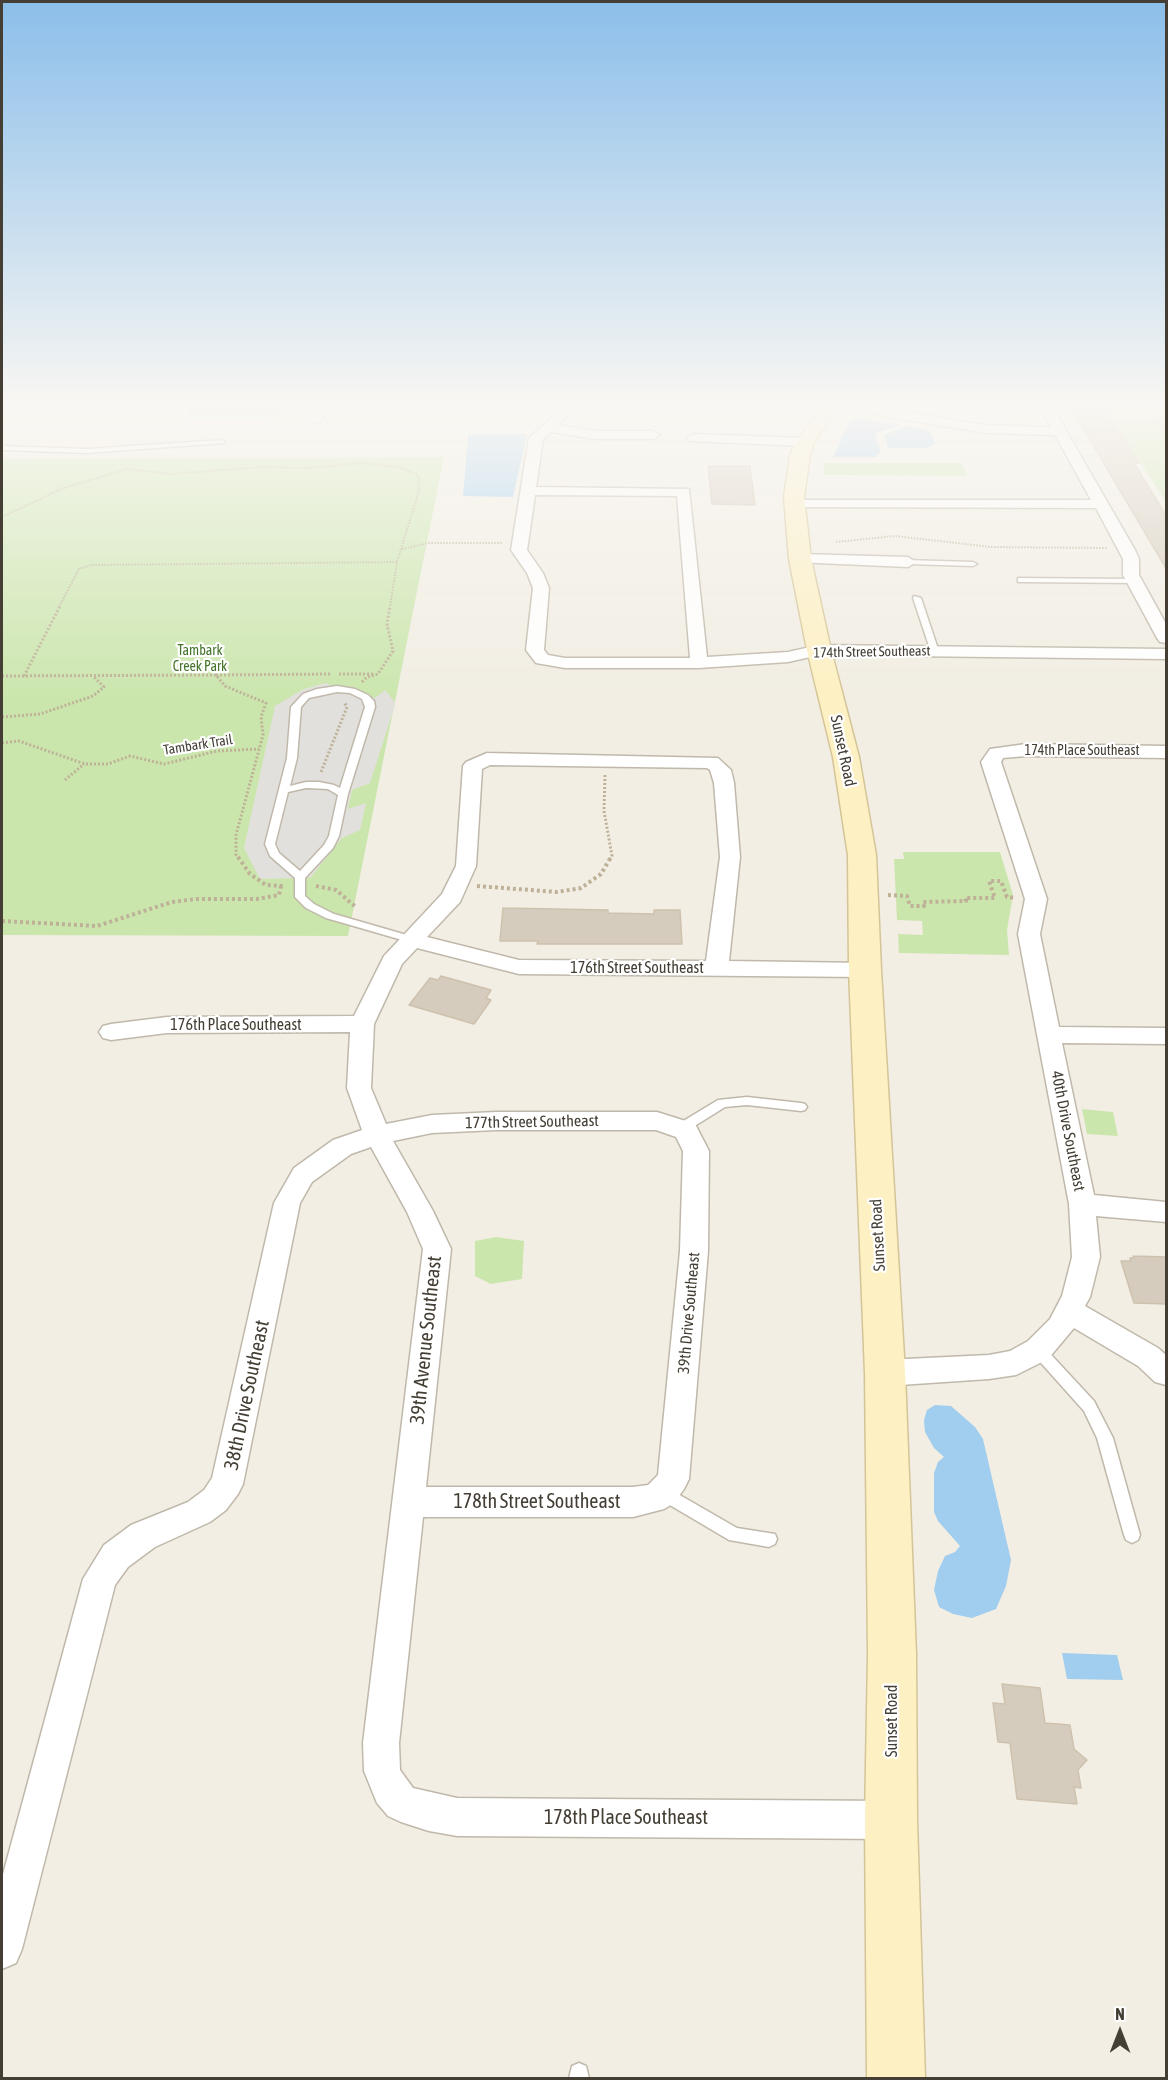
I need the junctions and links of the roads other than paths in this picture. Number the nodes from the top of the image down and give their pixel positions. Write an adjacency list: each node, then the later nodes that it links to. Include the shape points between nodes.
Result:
1 (526, 505): 15 (street, 174th Street Southeast, via 519,550 541,588 535,650 542,659 565,663)
2 (685, 505): 15 (street)
3 (794, 505): 5 (street, Sunset Road)
4 (1101, 505): 9 (street, via 1131,559)
5 (799, 550): 6 (street); 12 (street, Sunset Road)
6 (909, 562): 7 (lane)
7 (973, 564)
8 (1022, 580): 9 (lane)
9 (1134, 581): 11 (street)
10 (917, 598): 13 (lane)
11 (1167, 638)
12 (819, 651): 13 (street, 174th Street Southeast); 15 (street, 174th Street Southeast); 23 (street, Sunset Road, via 846,757 862,855)
13 (935, 652): 14 (street, 174th Street Southeast)
14 (1167, 654)
15 (699, 663)
16 (1167, 752): 17 (street, 174th Place Southeast)
17 (997, 753): 26 (street, 40th Drive Southeast, via 991,762 1036,900 1029,934)
18 (284, 790): 19 (lane, via 306,785 332,787); 19 (lane, via 296,707 306,696 326,690 352,691 365,697 370,707); 20 (lane, via 270,844 274,854)
19 (343, 794): 20 (lane, via 334,836)
20 (300, 882): 21 (lane, via 300,897 310,906 330,916)
21 (413, 940): 22 (street, 176th Street Southeast, via 519,967); 22 (street, 39th Avenue Southeast, via 452,897 466,867 473,766 487,759 711,762 721,770 730,857); 24 (street, 39th Avenue Southeast, via 392,961)
22 (717, 968): 23 (street, 176th Street Southeast)
23 (865, 970): 35 (street, Sunset Road)
24 (362, 1024): 25 (street, 176th Place Southeast, via 167,1024); 30 (street, 39th Avenue Southeast, via 358,1088)
25 (111, 1032)
26 (1050, 1035): 27 (street); 31 (street, 40th Drive Southeast)
27 (1167, 1036)
28 (801, 1107): 29 (lane, via 747,1101 722,1103)
29 (683, 1130): 30 (street, 177th Street Southeast, via 657,1121 496,1121 432,1124); 37 (street, 39th Drive Southeast, via 696,1151 694,1251 676,1463 673,1479)
30 (377, 1135): 38 (street, 39th Avenue Southeast, via 437,1249); 43 (street, 38th Drive Southeast, via 342,1147 303,1175 287,1203 227,1484 199,1512 143,1536 125,1549 100,1579)
31 (1082, 1204): 32 (street); 33 (street, 40th Drive Southeast, via 1086,1257)
32 (1167, 1212)
33 (1069, 1311): 34 (street, 40th Drive Southeast); 36 (street, via 1148,1357)
34 (1038, 1350): 35 (street, 40th Drive Southeast, via 1016,1363); 39 (lane, via 1089,1406 1105,1438)
35 (885, 1373): 42 (street, Sunset Road, via 892,1654)
36 (1167, 1373)
37 (663, 1493): 38 (street, 178th Street Southeast, via 633,1502); 40 (lane, via 735,1535)
38 (409, 1502): 41 (street, 39th Avenue Southeast, via 381,1743)
39 (1132, 1535)
40 (769, 1539)
41 (382, 1771): 42 (street, 178th Place Southeast, via 401,1803 457,1817)
42 (891, 1820): 44 (street, Sunset Road)
43 (2, 1949)
44 (896, 2079)

